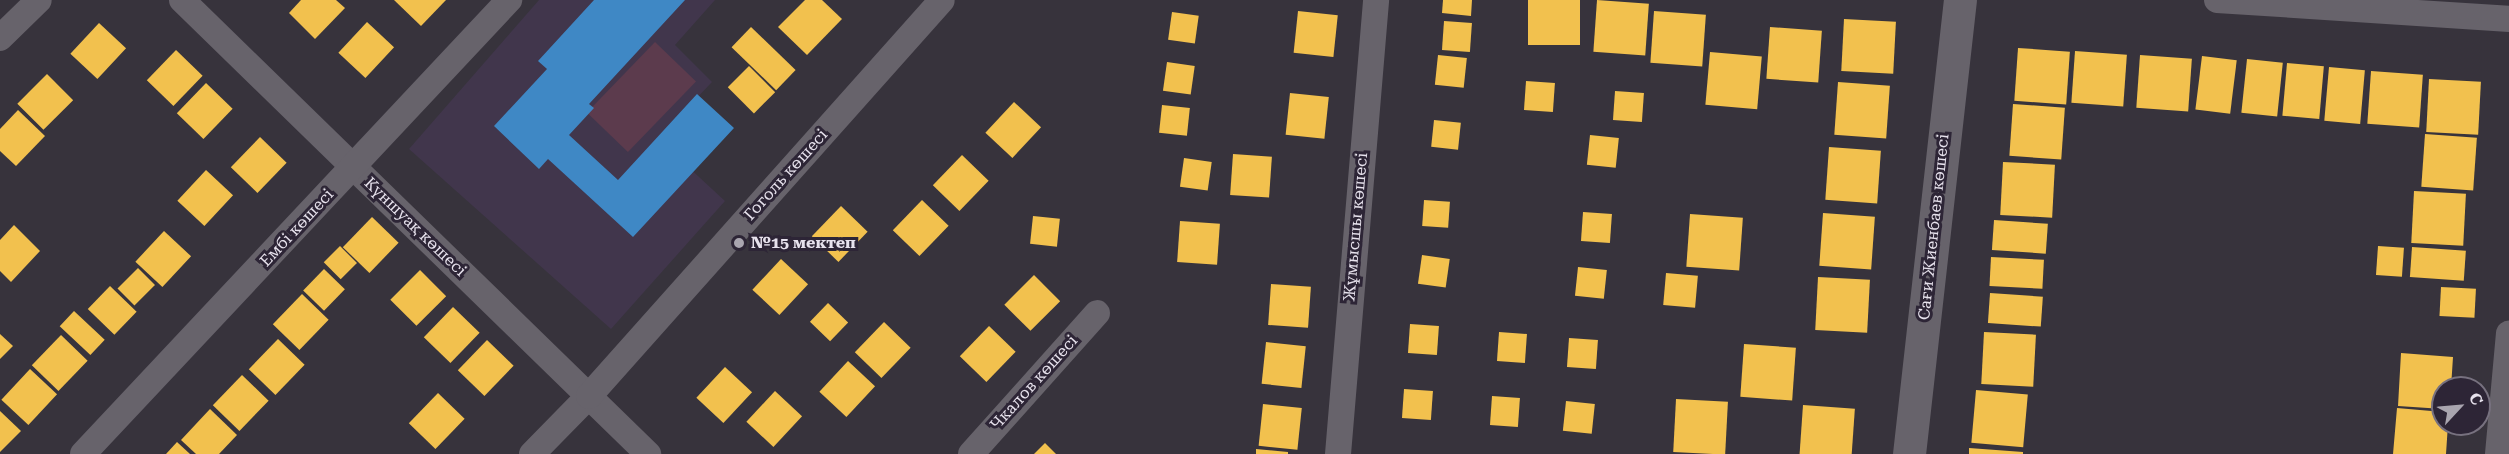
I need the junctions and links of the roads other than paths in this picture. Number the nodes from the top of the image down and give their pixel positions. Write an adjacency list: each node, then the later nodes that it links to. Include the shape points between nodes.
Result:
1 (39, 0): 9 (street)
2 (182, 0): 10 (street, Күншуақ көшесі)
3 (509, 0): 10 (street, Ембі көшесі)
4 (942, 0): 13 (street, Гоголь көшесі)
5 (1376, 0): 18 (street, Жұмысшы көшесі)
6 (1960, 0): 19 (main road, Сағи Жиенбаев көшесі)
7 (2217, 0): 8 (street)
8 (2509, 19)
9 (0, 38)
10 (354, 167): 13 (street, Күншуақ көшесі); 14 (street, Ембі көшесі)
11 (1097, 313): 17 (street, Чкалов көшесі)
12 (2509, 334): 20 (street)
13 (589, 396): 15 (street, Гоголь көшесі); 16 (street, Күншуақ көшесі)
14 (83, 454)
15 (531, 454)
16 (648, 454)
17 (971, 454)
18 (1338, 454)
19 (1909, 454)
20 (2498, 454)

